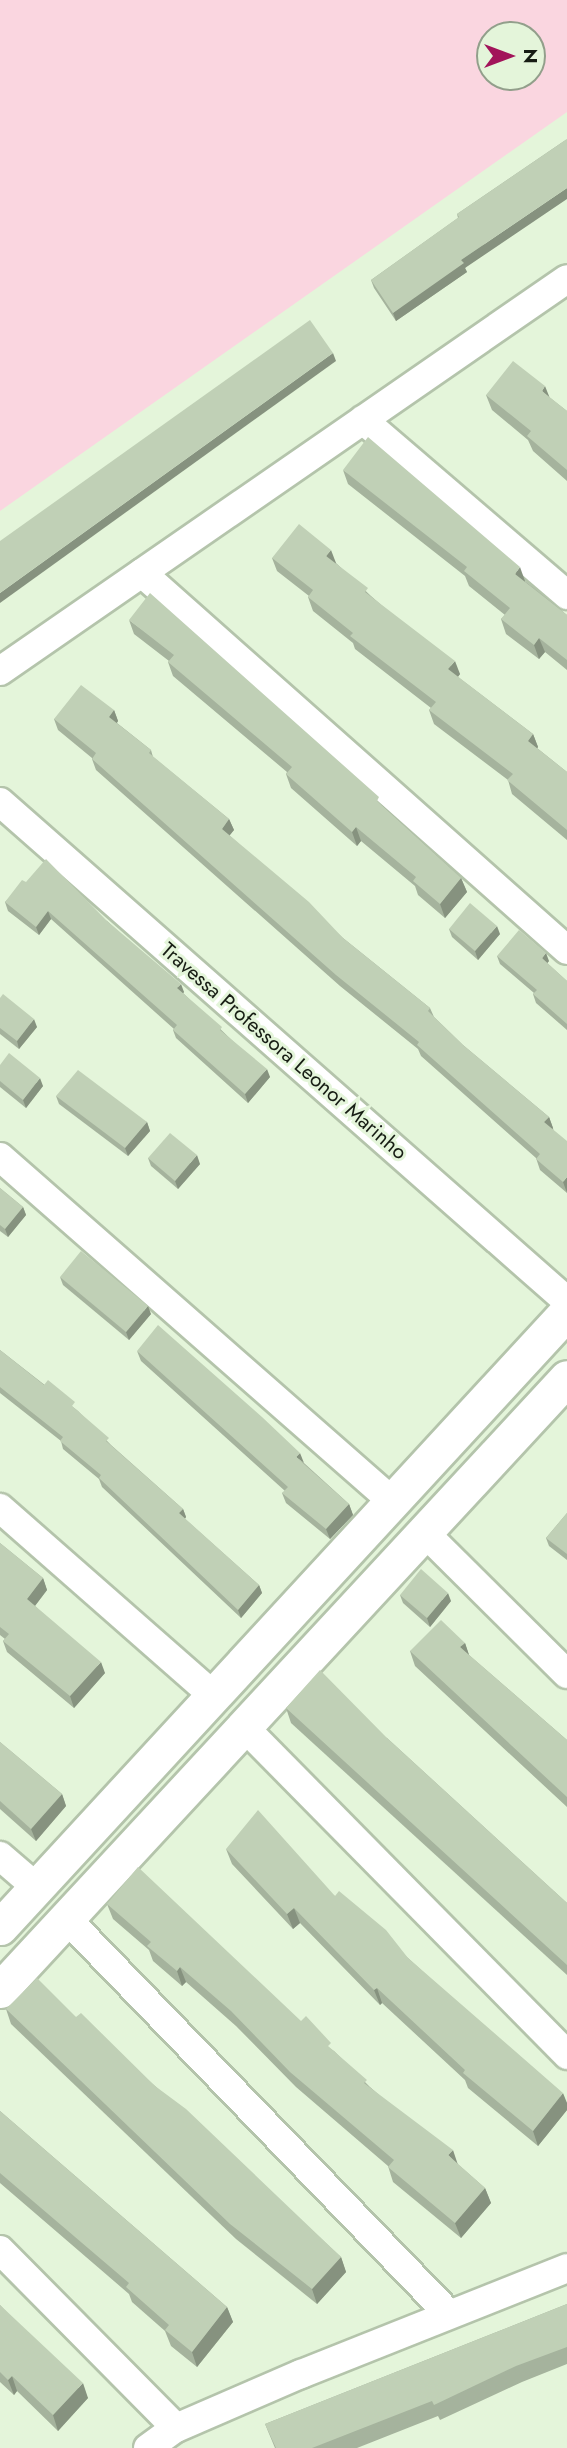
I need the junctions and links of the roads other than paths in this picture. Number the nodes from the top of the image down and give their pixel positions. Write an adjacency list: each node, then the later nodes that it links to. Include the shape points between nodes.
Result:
1 (567, 279): 2 (street)
2 (363, 420): 3 (street); 4 (street)
3 (142, 573): 5 (street); 7 (street)
4 (567, 595)
5 (0, 670)
6 (0, 802): 9 (street, Travessa Professora Leonor Marinho)
7 (567, 950)
8 (0, 1157): 12 (street)
9 (567, 1301)
10 (567, 1312): 12 (street)
11 (567, 1378): 14 (street)
12 (391, 1500): 16 (street)
13 (0, 1508): 16 (street)
14 (425, 1533): 15 (street); 17 (street)
15 (567, 1674)
16 (212, 1693): 19 (street)
17 (243, 1726): 20 (street); 23 (street)
18 (0, 1856): 19 (street)
19 (36, 1887): 21 (street)
20 (66, 1919): 22 (street); 26 (street)
21 (0, 1927)
22 (0, 1990)
23 (567, 2055)
24 (0, 2250): 27 (street)
25 (567, 2268): 26 (street)
26 (449, 2315): 27 (street)
27 (176, 2428): 28 (street)
28 (148, 2448)

